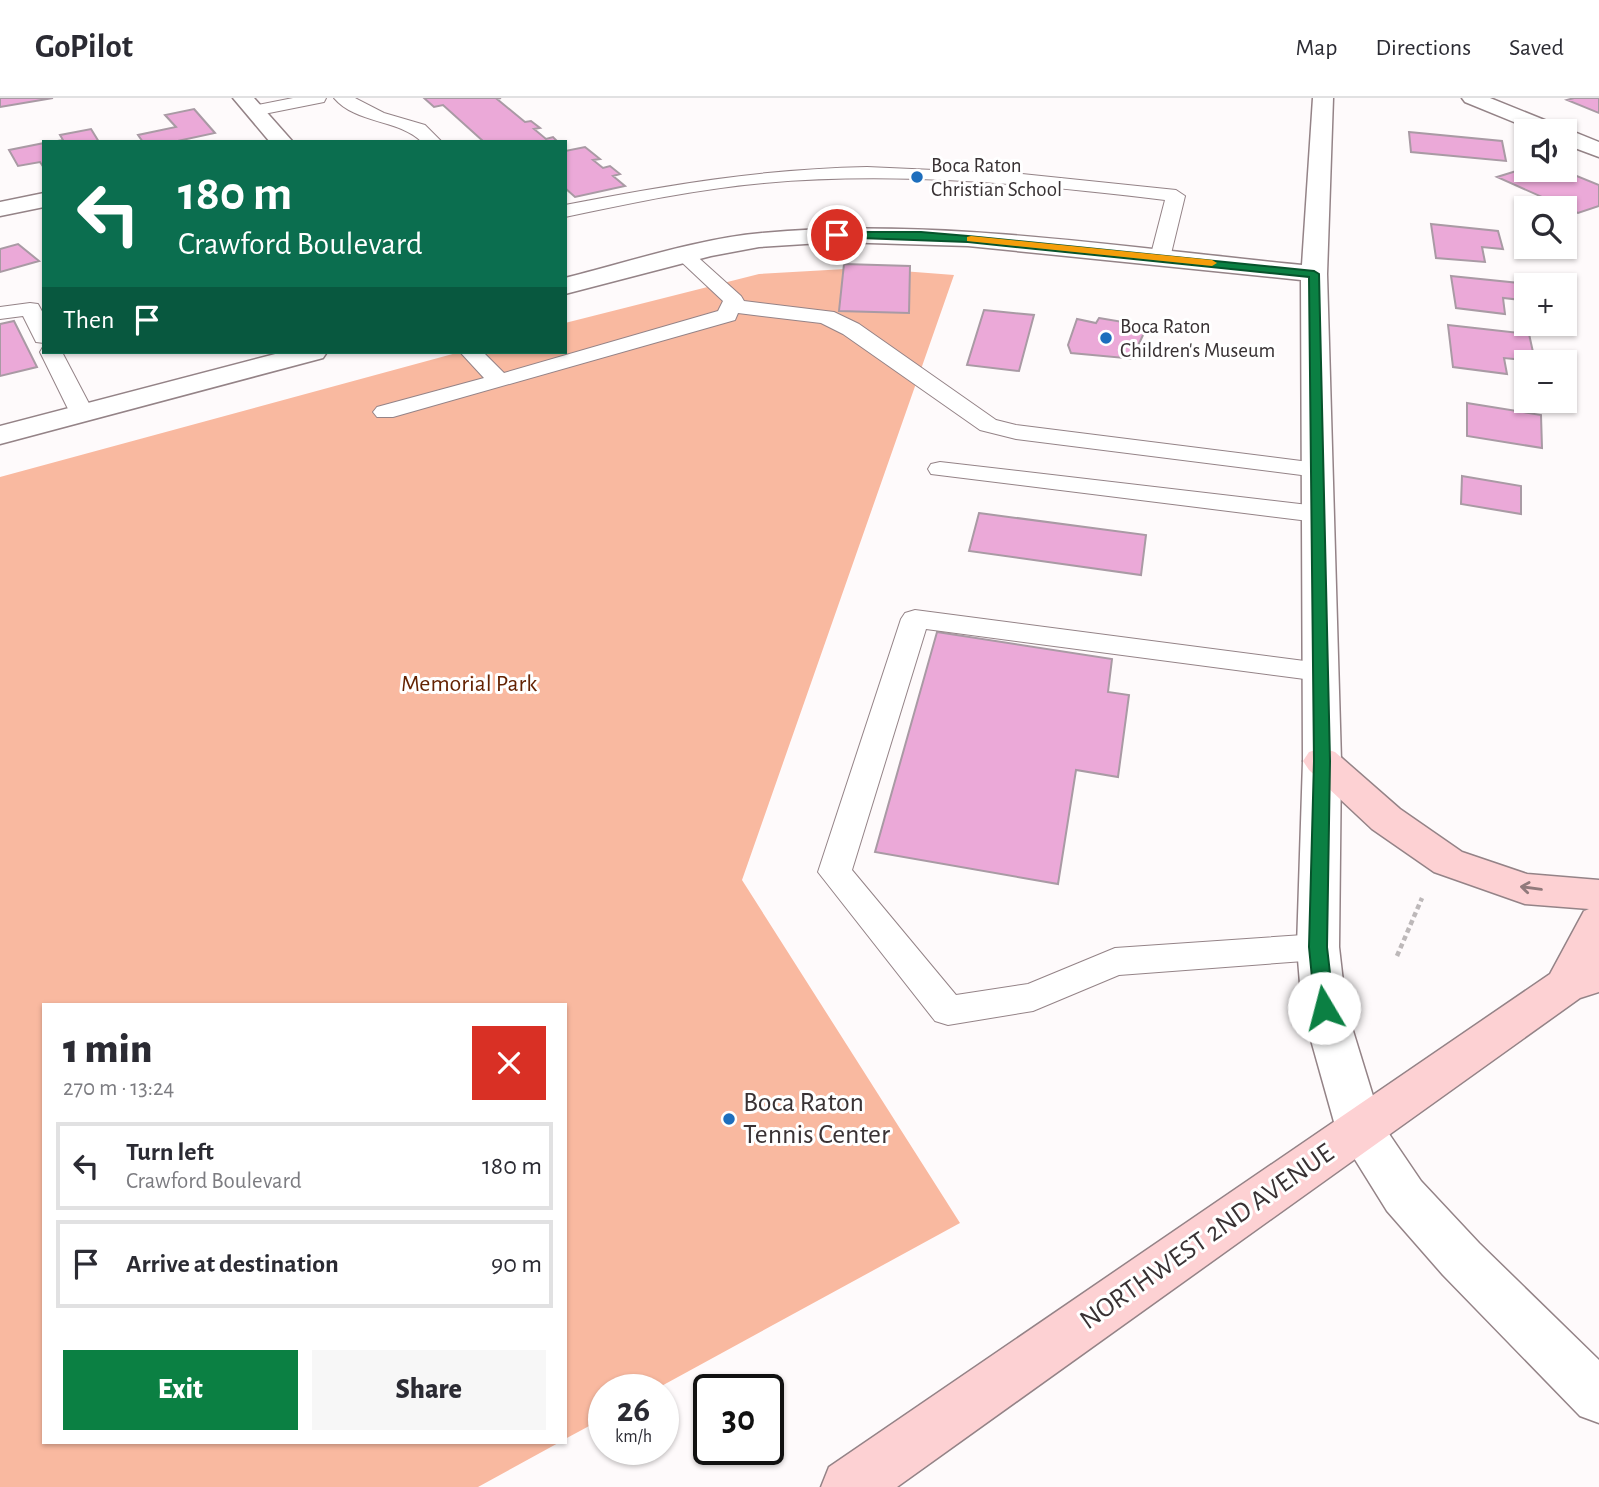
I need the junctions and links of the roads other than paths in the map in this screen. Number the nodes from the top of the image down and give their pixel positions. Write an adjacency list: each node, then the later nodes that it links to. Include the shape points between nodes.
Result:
1 (318, 98): 5 (lane)
2 (342, 98): 8 (lane, via 378,117 419,129)
3 (1323, 98): 16 (street)
4 (1472, 98): 6 (street)
5 (249, 104): 7 (street)
6 (1524, 119)
7 (280, 140)
8 (431, 140)
9 (1577, 141): 10 (street)
10 (1599, 150)
11 (42, 200): 12 (street)
12 (0, 209)
13 (567, 211): 15 (lane, via 765,177 855,172 960,174 1176,196)
14 (684, 255): 15 (street, via 758,240 921,235); 17 (street); 18 (lane, via 734,300)
15 (1160, 258): 16 (street)
16 (1314, 274): 29 (street)
17 (567, 285)
18 (732, 306): 24 (lane, via 727,316); 29 (lane, via 826,317 851,329 988,425)
19 (0, 313): 20 (lane, via 30,309)
20 (42, 333)
21 (52, 354): 26 (lane)
22 (305, 354): 26 (street)
23 (473, 354): 24 (lane)
24 (500, 381): 25 (lane)
25 (384, 412)
26 (82, 413): 27 (street)
27 (0, 435)
28 (940, 470): 30 (lane)
29 (1317, 470): 30 (street)
30 (1317, 514): 31 (street)
31 (1320, 672): 32 (street); 35 (lane, via 915,619 835,872 948,1011 1033,997 1115,961)
32 (1322, 761): 33 (street, one-way to 32, via 1525,889 1448,862 1386,820); 35 (street)
33 (1599, 895)
34 (1599, 922): 36 (street, NORTHWEST 2ND AVENUE)
35 (1318, 947): 37 (street, via 1324,1008)
36 (1582, 981): 37 (street, NORTHWEST 2ND AVENUE)
37 (1360, 1129): 38 (street, via 1404,1196); 39 (street, NORTHWEST 2ND AVENUE)
38 (1599, 1397)
39 (849, 1487)

